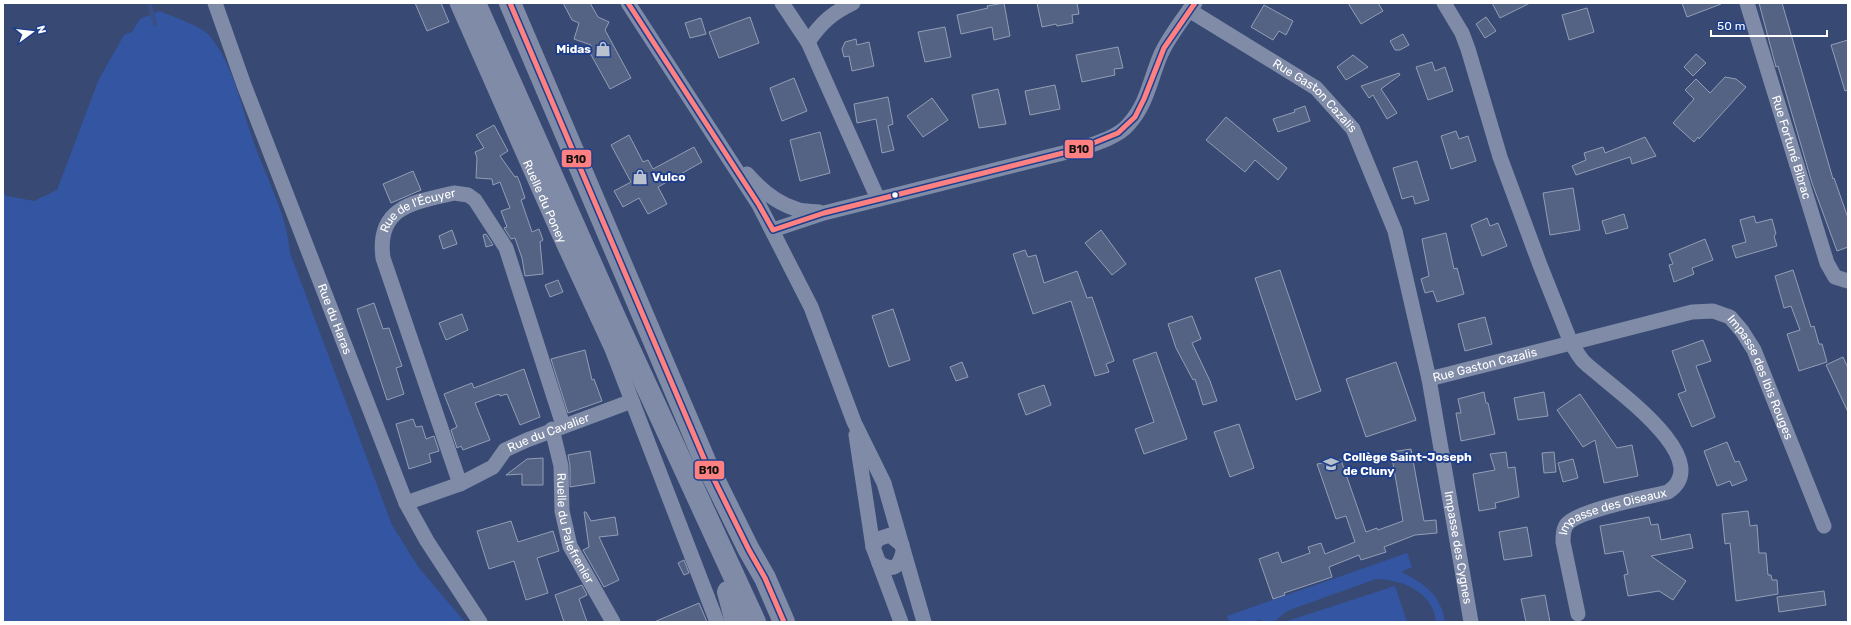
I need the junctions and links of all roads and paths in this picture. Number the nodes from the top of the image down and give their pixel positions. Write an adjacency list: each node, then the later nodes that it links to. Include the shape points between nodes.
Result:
1 (216, 3): 24 (street, Rue du Haras, via 247,93)
2 (457, 3): 20 (street, Ruelle du Poney, via 612,349)
3 (475, 3): 17 (highway)
4 (510, 3): 30 (highway, via 705,462)
5 (628, 3): 12 (street)
6 (782, 3): 11 (street)
7 (853, 3): 11 (street, via 836,11)
8 (1444, 3): 18 (street, via 1462,33 1468,49 1500,157)
9 (1747, 3): 16 (street, Rue Fortuné Bibrac, via 1827,263 1835,277)
10 (1192, 6): 13 (street, via 1162,53 1148,94 1128,126 1106,139 1079,149); 19 (street, Rue Gaston Cazalis, via 1316,88 1353,129 1395,231)
11 (808, 42): 13 (street)
12 (716, 139): 14 (street, via 759,188 797,210); 15 (street)
13 (878, 199): 14 (street)
14 (824, 212): 15 (street)
15 (773, 230): 21 (street, via 811,307)
16 (1848, 281)
17 (617, 322): 29 (highway, via 618,336); 37 (highway)
18 (1571, 343): 19 (street, Rue Gaston Cazalis); 25 (street, Impasse des Ibis Rouges, via 1692,312 1713,311 1730,317 1760,363); 31 (street, Impasse des Oiseaux, via 1583,360 1642,412 1668,439 1678,454 1682,470 1678,483 1668,492 1581,515 1567,524 1563,542)
19 (1429, 379): 42 (street, Impasse des Cygnes)
20 (632, 400): 22 (street, Rue du Cavalier); 34 (street, Ruelle du Poney)
21 (854, 422): 26 (street); 27 (street, via 884,483)
22 (557, 427): 23 (street, Rue du Cavalier, via 505,450 493,467); 23 (street, Rue de l'Écuyer, via 508,256 482,210 475,200 462,193 405,206 393,216 385,228 382,237 383,258); 33 (street, Ruelle du Palefrenier, via 562,511 568,541)
23 (460, 484): 24 (street, Rue du Cavalier)
24 (406, 503): 32 (street, Rue du Haras, via 427,541)
25 (1824, 526)
26 (873, 547): 27 (street, via 878,539 890,535); 28 (street)
27 (903, 548): 28 (street, via 900,562 894,567 888,568); 41 (street)
28 (879, 563): 40 (street)
29 (728, 592): 35 (highway); 36 (highway)
30 (775, 599): 38 (highway); 39 (highway)
31 (1578, 614)
32 (480, 622)
33 (613, 622)
34 (717, 622)
35 (736, 622)
36 (741, 622)
37 (755, 622)
38 (784, 622)
39 (796, 622)
40 (901, 622)
41 (924, 622)
42 (1471, 622)

